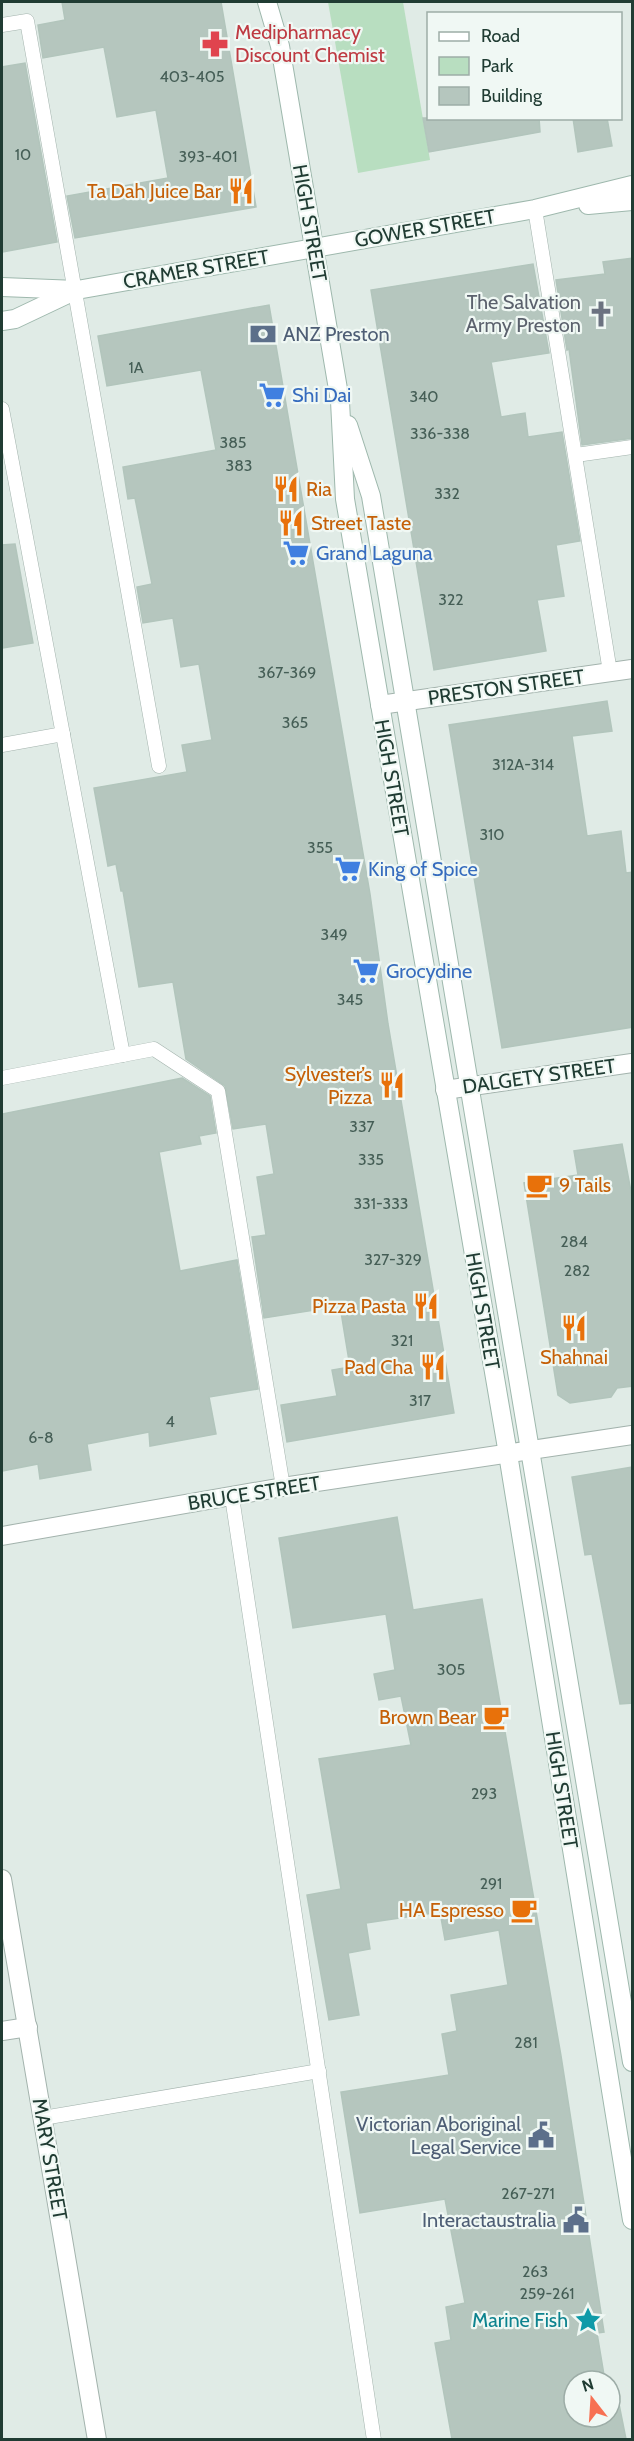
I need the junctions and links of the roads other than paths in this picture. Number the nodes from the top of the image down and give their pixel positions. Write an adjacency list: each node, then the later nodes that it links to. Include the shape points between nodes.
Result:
1 (267, 2): 4 (main road, HIGH STREET)
2 (277, 2): 4 (main road, HIGH STREET)
3 (2, 25): 10 (lane, via 27,21)
4 (280, 46): 8 (main road, HIGH STREET)
5 (633, 185): 7 (main road, GOWER STREET)
6 (633, 201): 7 (main road, GOWER STREET)
7 (535, 209): 8 (main road, GOWER STREET); 15 (lane)
8 (314, 247): 10 (main road, CRAMER STREET); 12 (main road, HIGH STREET)
9 (2, 287): 10 (main road, CRAMER STREET)
10 (77, 290): 11 (main road, CRAMER STREET, via 15,319); 22 (lane)
11 (2, 321)
12 (340, 401): 18 (main road, HIGH STREET, via 371,496); 19 (main road, HIGH STREET, via 345,499)
13 (2, 410): 20 (lane)
14 (633, 447): 15 (lane)
15 (576, 455): 17 (lane)
16 (633, 669): 17 (main road, PRESTON STREET)
17 (610, 672): 18 (main road, PRESTON STREET)
18 (405, 701): 19 (main road, PRESTON STREET); 26 (main road, HIGH STREET)
19 (380, 705): 27 (main road, HIGH STREET)
20 (63, 734): 21 (lane); 23 (lane)
21 (2, 745)
22 (159, 766)
23 (123, 1055): 25 (lane); 31 (lane, via 154,1049 218,1091)
24 (633, 1063): 26 (main road, DALGETY STREET)
25 (2, 1078)
26 (470, 1086): 27 (main road, DALGETY STREET); 29 (main road, HIGH STREET)
27 (445, 1090): 30 (main road, HIGH STREET)
28 (633, 1435): 29 (main road, BRUCE STREET)
29 (531, 1450): 30 (main road, BRUCE STREET); 37 (main road, HIGH STREET)
30 (508, 1455): 31 (main road, BRUCE STREET); 40 (main road, HIGH STREET)
31 (283, 1487): 32 (main road, BRUCE STREET)
32 (232, 1497): 33 (main road, BRUCE STREET); 38 (lane)
33 (2, 1536)
34 (2, 1879): 35 (main road, MARY STREET)
35 (28, 2027): 36 (main road); 39 (main road, MARY STREET)
36 (2, 2031)
37 (633, 2062)
38 (319, 2071): 39 (lane); 42 (lane)
39 (44, 2118): 41 (main road, MARY STREET)
40 (633, 2220)
41 (97, 2439)
42 (374, 2439)

